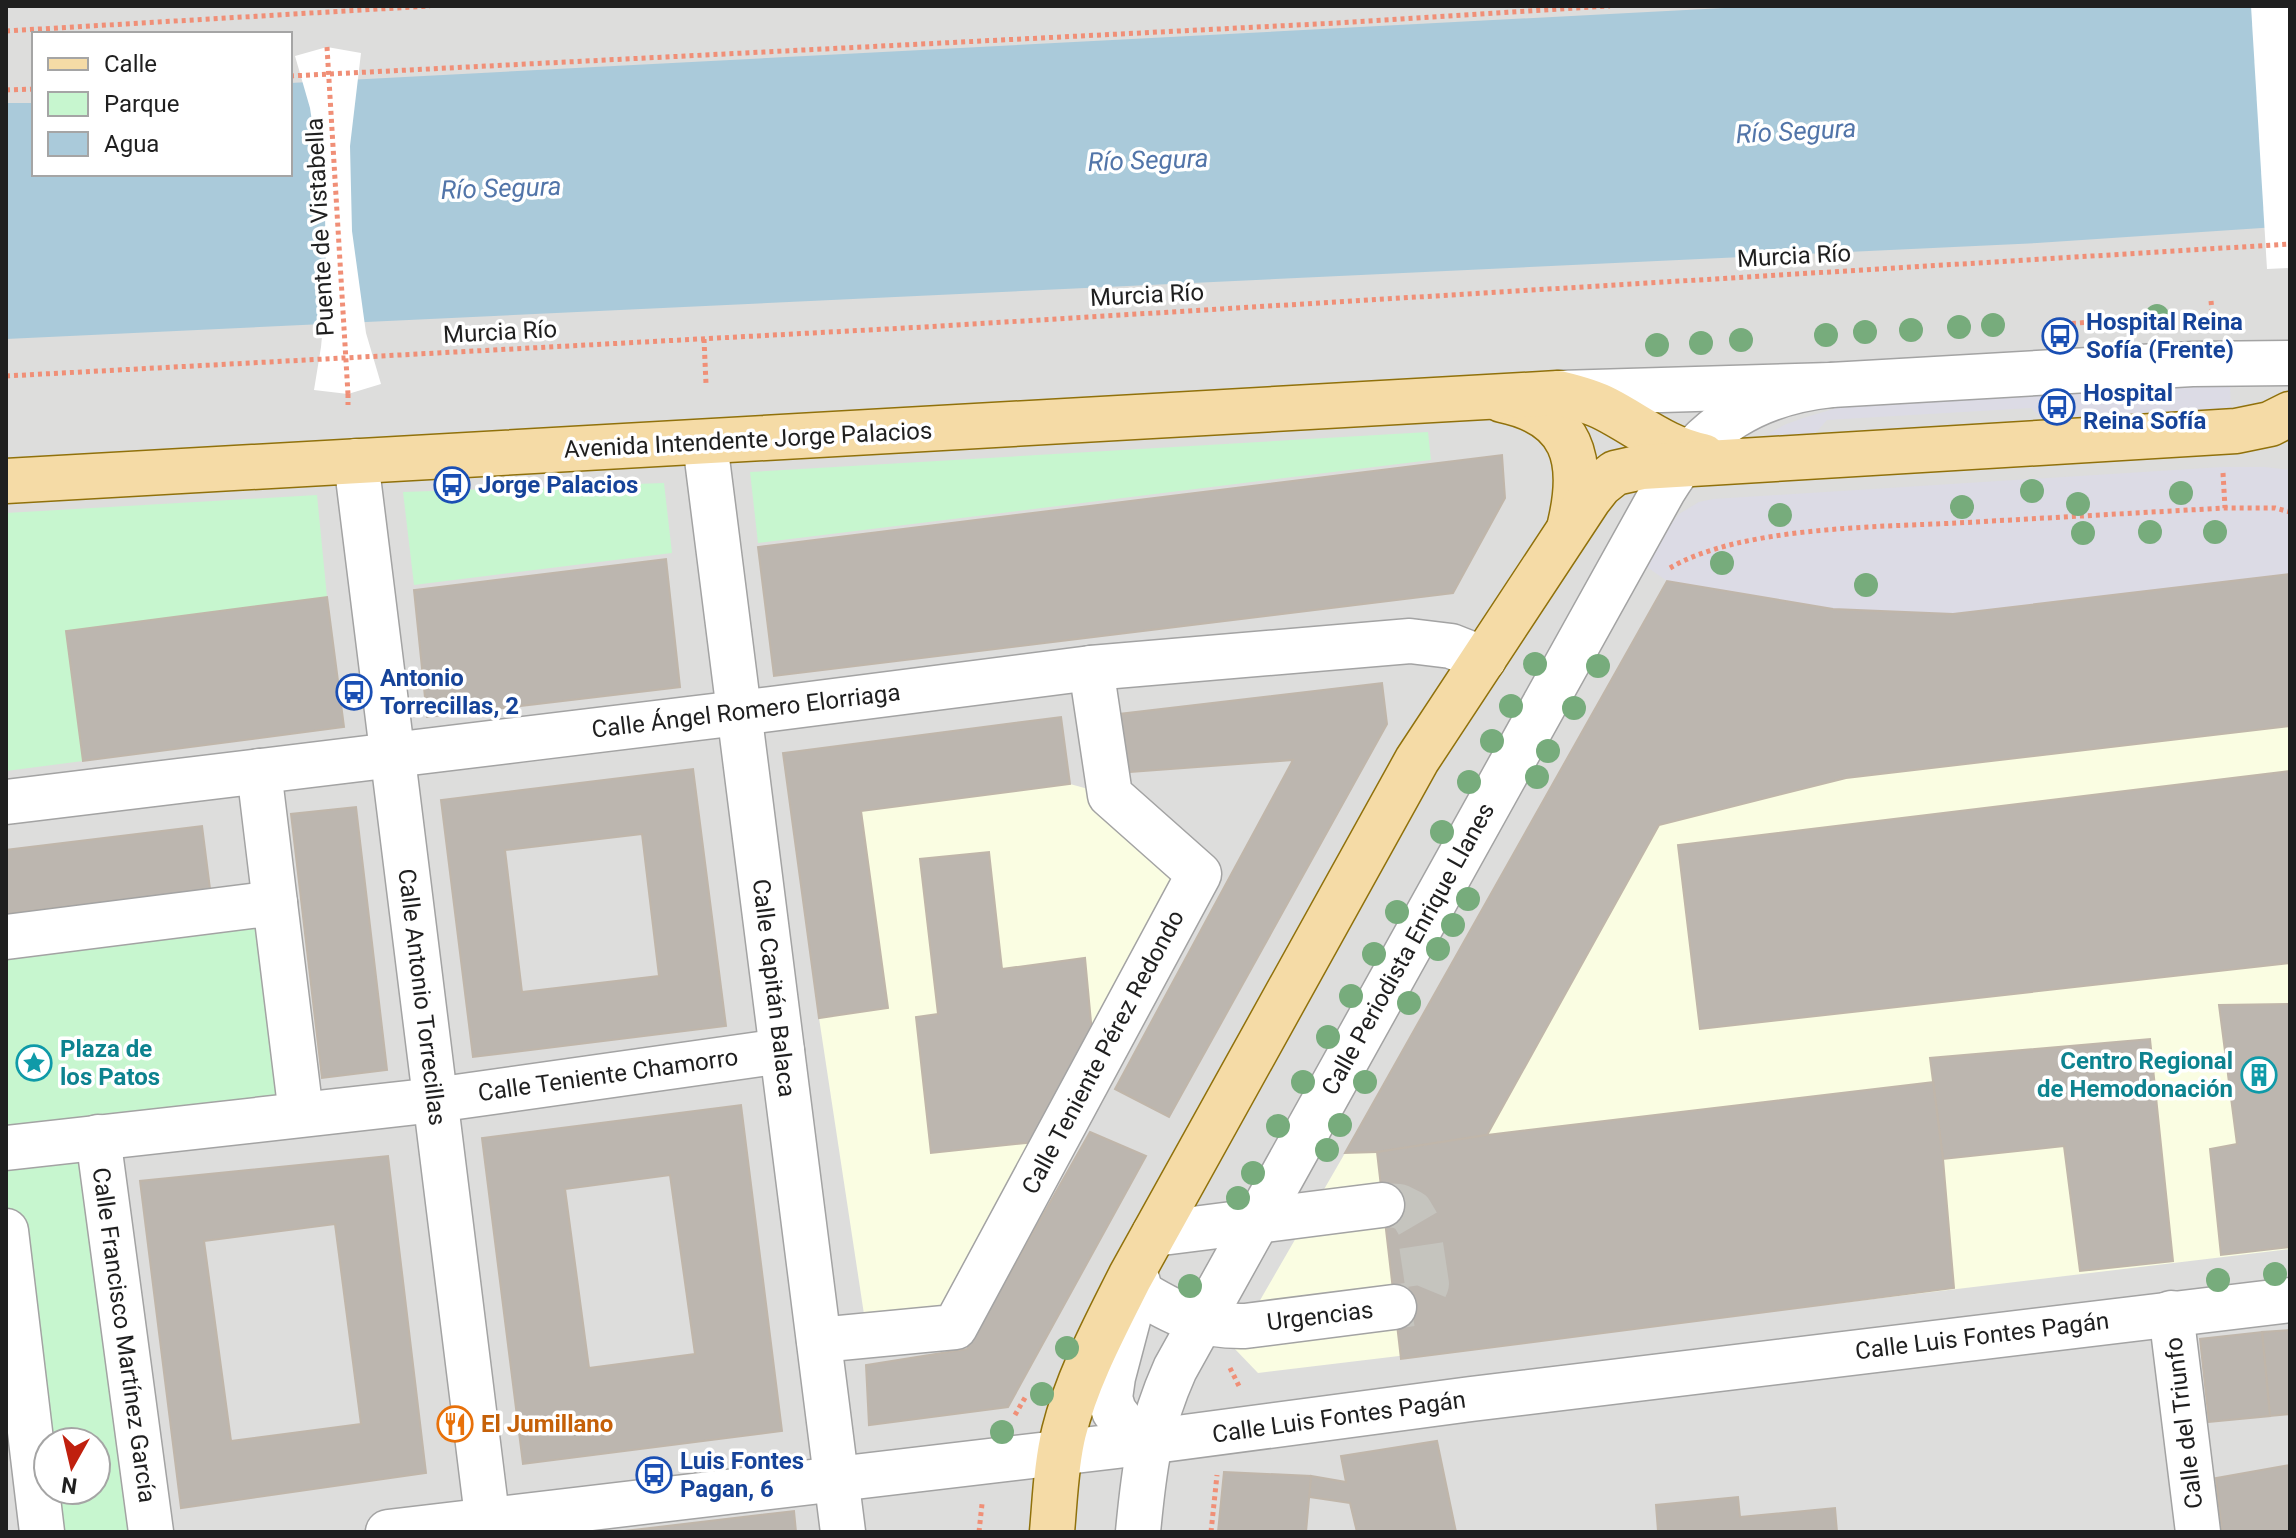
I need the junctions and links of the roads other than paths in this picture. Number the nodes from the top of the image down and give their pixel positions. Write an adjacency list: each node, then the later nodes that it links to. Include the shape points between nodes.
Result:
1 (2290, 363): 2 (street, Avenida Intendente Jorge Palacios)
2 (1831, 385): 3 (street, Avenida Intendente Jorge Palacios); 9 (street, Avenida Intendente Jorge Palacios, via 1793,390 1753,406 1715,430)
3 (1558, 393): 4 (main road, Avenida Intendente Jorge Palacios); 9 (main road, Avenida Intendente Jorge Palacios, via 1596,404)
4 (1489, 398): 8 (main road, Avenida Intendente Jorge Palacios); 12 (main road, Avenida Intendente Jorge Palacios, via 1541,413 1566,439 1577,481)
5 (2290, 414): 6 (main road, Avenida Intendente Jorge Palacios)
6 (2236, 431): 7 (main road); 9 (main road, Avenida Intendente Jorge Palacios)
7 (2290, 436)
8 (705, 443): 10 (main road, Avenida Intendente Jorge Palacios); 15 (street, Calle Capitán Balaca)
9 (1686, 459): 12 (main road, Avenida Intendente Jorge Palacios, via 1615,473); 27 (street, Calle Periodista Enrique Llanes, via 1652,509)
10 (356, 461): 11 (main road, Avenida Intendente Jorge Palacios); 16 (street, Calle Antonio Torrecillas)
11 (6, 481)
12 (1570, 524): 13 (main road)
13 (1484, 659): 14 (street, Calle Ángel Romero Elorriaga, via 1451,646 1410,641); 29 (main road, via 1417,760)
14 (1091, 668): 15 (street, Calle Ángel Romero Elorriaga); 35 (street, Calle Teniente Pérez Redondo, via 1110,795 1199,874 955,1327)
15 (739, 712): 16 (street, Calle Ángel Romero Elorriaga); 21 (street, Calle Capitán Balaca)
16 (392, 754): 17 (street, Calle Ángel Romero Elorriaga); 22 (street, Calle Antonio Torrecillas)
17 (259, 771): 18 (street, Calle Ángel Romero Elorriaga); 19 (street)
18 (6, 802)
19 (275, 903): 20 (street); 23 (street)
20 (6, 937)
21 (782, 1051): 22 (street, Calle Teniente Chamorro); 35 (street, Calle Capitán Balaca)
22 (435, 1100): 23 (street, Calle Teniente Chamorro); 39 (street, Calle Antonio Torrecillas)
23 (301, 1114): 24 (street, Calle Teniente Chamorro)
24 (98, 1137): 25 (street, Calle Teniente Chamorro); 41 (street, Calle Francisco Martínez García)
25 (6, 1148)
26 (1382, 1205): 27 (street)
27 (1257, 1220): 29 (street); 34 (street, Calle Periodista Enrique Llanes)
28 (6, 1231): 40 (street)
29 (1151, 1240): 30 (street); 37 (main road, via 1075,1397)
30 (1136, 1290): 34 (street, via 1171,1311); 36 (street, via 1110,1398 1126,1427)
31 (2290, 1300): 33 (street, Calle Luis Fontes Pagán)
32 (1394, 1307): 34 (street, Urgencias)
33 (2171, 1313): 36 (street, Calle Luis Fontes Pagán); 46 (street, Calle del Triunfo)
34 (1227, 1325): 36 (street, Calle Periodista Enrique Llanes, via 1164,1395)
35 (819, 1340): 38 (street, Calle Capitán Balaca)
36 (1149, 1442): 37 (street, Calle Luis Fontes Pagán); 45 (street, Calle Periodista Enrique Llanes)
37 (1060, 1453): 38 (street, Calle Luis Fontes Pagán); 44 (main road)
38 (837, 1479): 39 (street, Calle Luis Fontes Pagán); 43 (street, Calle Capitán Balaca)
39 (488, 1526): 42 (street, Calle Luis Fontes Pagán)
40 (42, 1532)
41 (151, 1532)
42 (388, 1532)
43 (843, 1532)
44 (1052, 1532)
45 (1138, 1532)
46 (2198, 1532)

